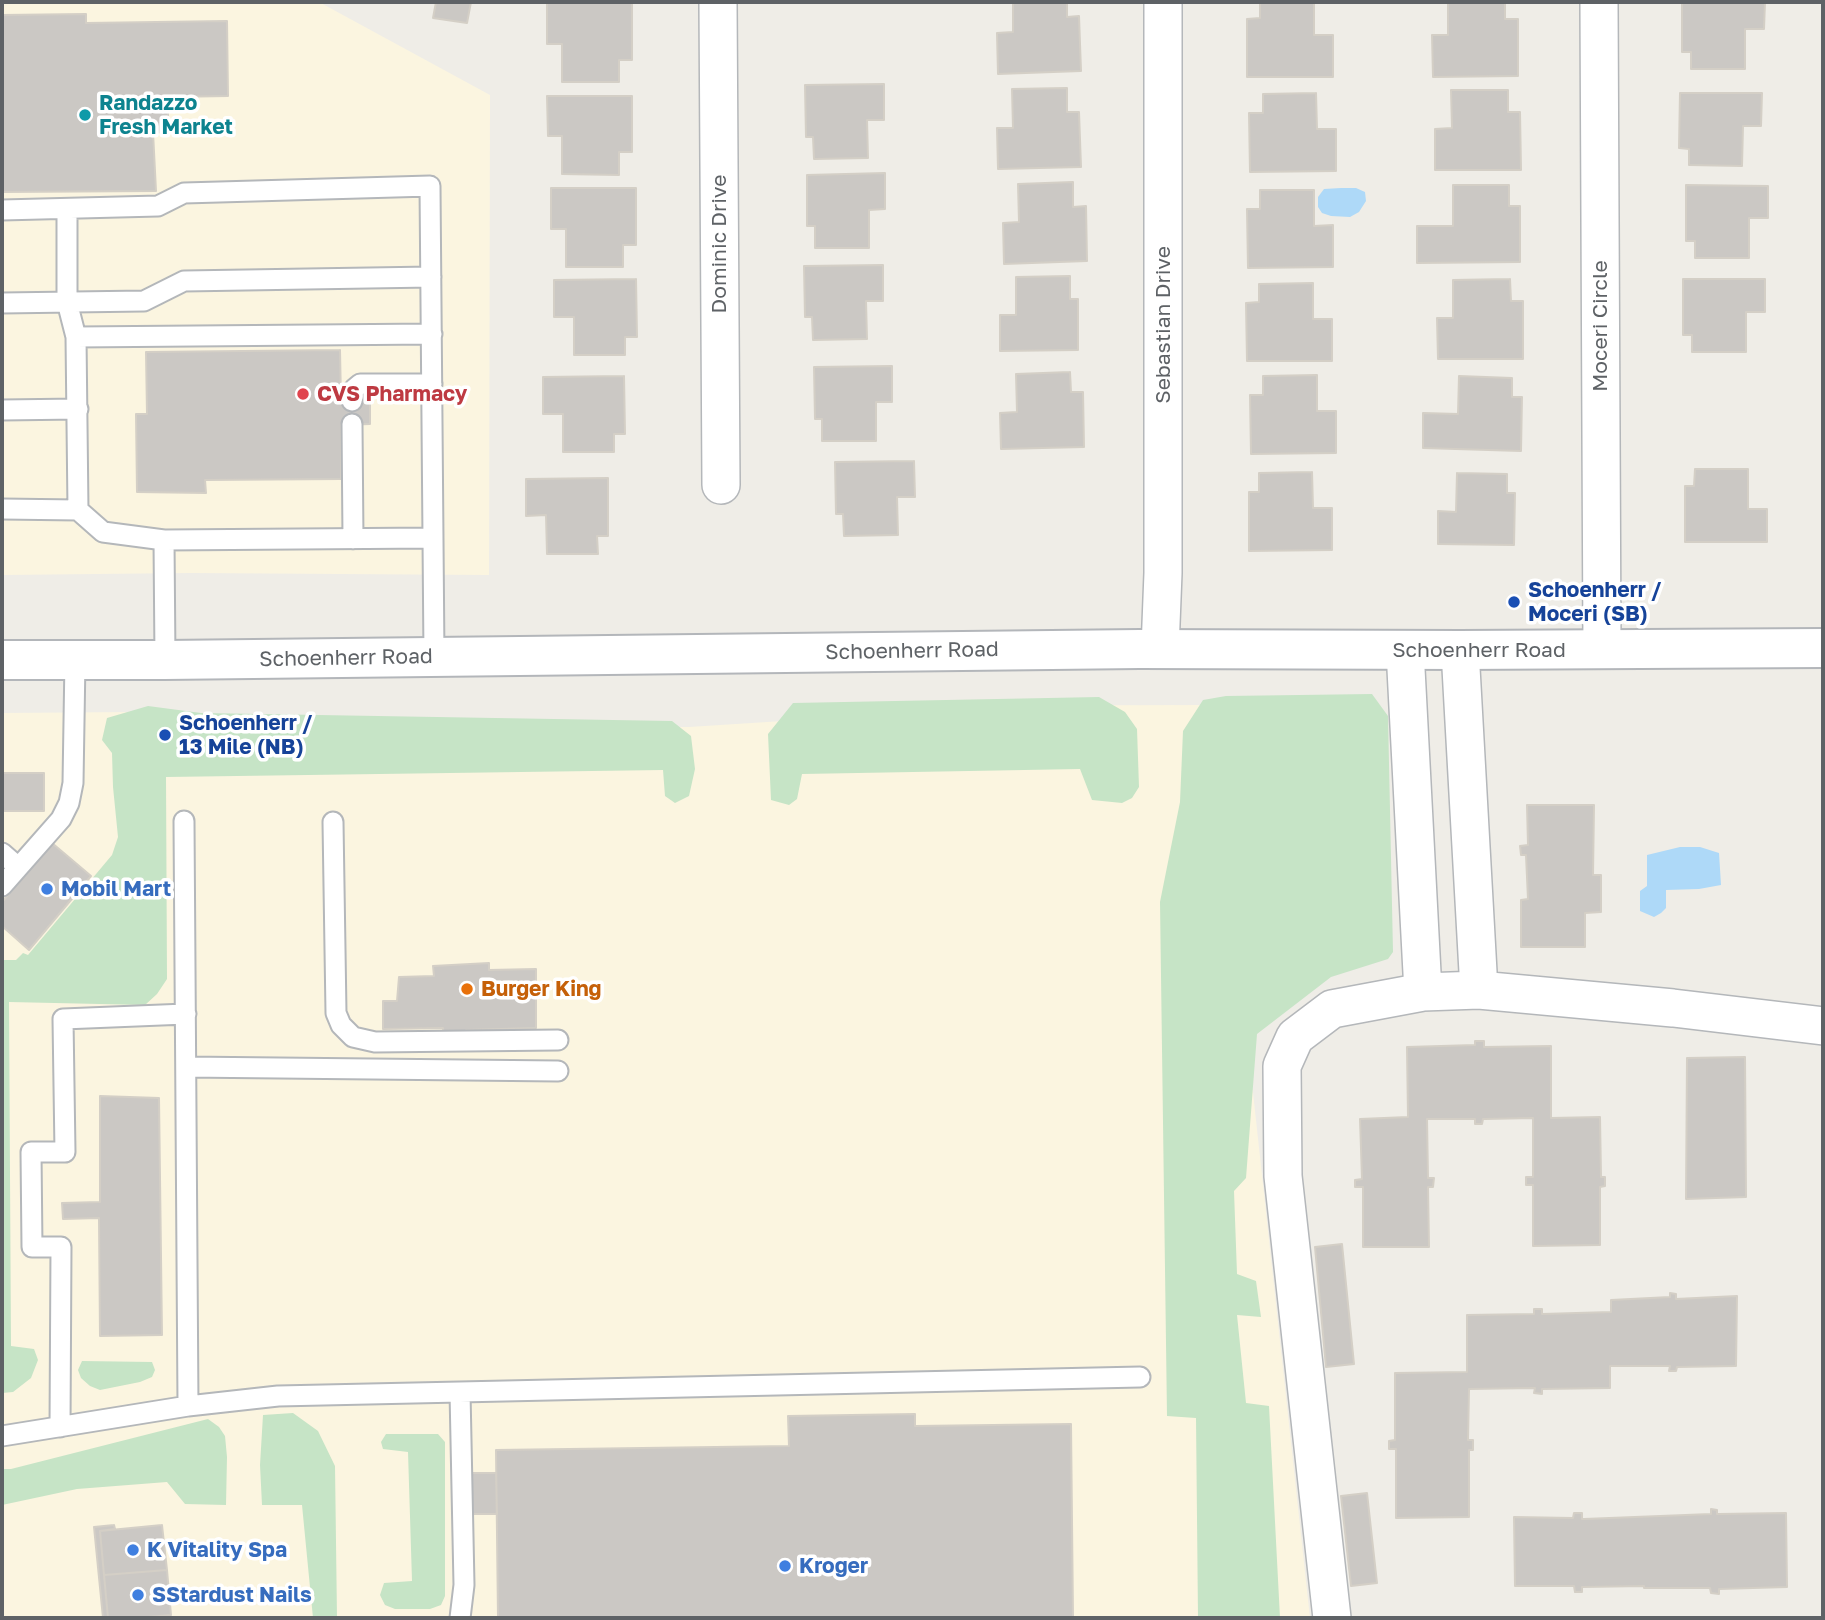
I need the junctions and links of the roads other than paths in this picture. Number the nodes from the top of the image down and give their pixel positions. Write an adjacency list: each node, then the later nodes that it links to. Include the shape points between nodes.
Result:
1 (718, 2): 16 (street, Dominic Drive)
2 (1163, 2): 23 (street, Sebastian Drive)
3 (1599, 2): 24 (street, Moceri Circle)
4 (67, 209): 5 (lane); 6 (lane, via 158,206 184,193 430,186); 7 (lane)
5 (2, 210)
6 (431, 277): 7 (lane, via 184,281 144,301); 9 (lane)
7 (68, 302): 8 (lane); 10 (lane)
8 (2, 303)
9 (432, 334): 10 (lane); 11 (lane)
10 (76, 337): 14 (lane)
11 (432, 384): 12 (lane, via 360,384); 19 (lane)
12 (352, 401)
13 (2, 410): 14 (lane)
14 (78, 410): 18 (lane)
15 (352, 424): 20 (lane)
16 (720, 485)
17 (2, 509): 18 (lane)
18 (78, 510): 21 (lane, via 103,532)
19 (433, 538): 20 (lane); 27 (lane)
20 (353, 539): 21 (lane)
21 (164, 540): 30 (lane)
22 (1823, 648): 24 (main road, Schoenherr Road)
23 (1160, 649): 25 (main road, Schoenherr Road); 27 (main road, Schoenherr Road)
24 (1602, 649): 26 (main road, Schoenherr Road)
25 (1405, 650): 26 (main road, Schoenherr Road); 37 (street)
26 (1460, 650): 36 (street)
27 (434, 657): 30 (main road, Schoenherr Road)
28 (2, 660): 29 (main road, Schoenherr Road)
29 (75, 660): 30 (main road, Schoenherr Road); 34 (lane, via 69,803 61,819)
30 (165, 660)
31 (184, 821): 38 (lane)
32 (333, 821): 40 (lane, via 336,1013 353,1037 376,1042)
33 (2, 853): 34 (lane)
34 (18, 867): 35 (lane)
35 (2, 886)
36 (1479, 990): 37 (street); 39 (street)
37 (1423, 992): 49 (street, via 1332,1009 1295,1037 1282,1066 1283,1176)
38 (186, 1014): 41 (lane); 46 (lane, via 63,1019 65,1152 31,1152 32,1247 61,1247)
39 (1823, 1026)
40 (558, 1040)
41 (186, 1067): 42 (lane); 45 (lane)
42 (558, 1071)
43 (1140, 1377): 44 (lane)
44 (460, 1392): 45 (lane, via 278,1396); 48 (lane, via 464,1585)
45 (188, 1406): 46 (lane)
46 (60, 1427): 47 (lane)
47 (2, 1436)
48 (460, 1618)
49 (1332, 1618)

